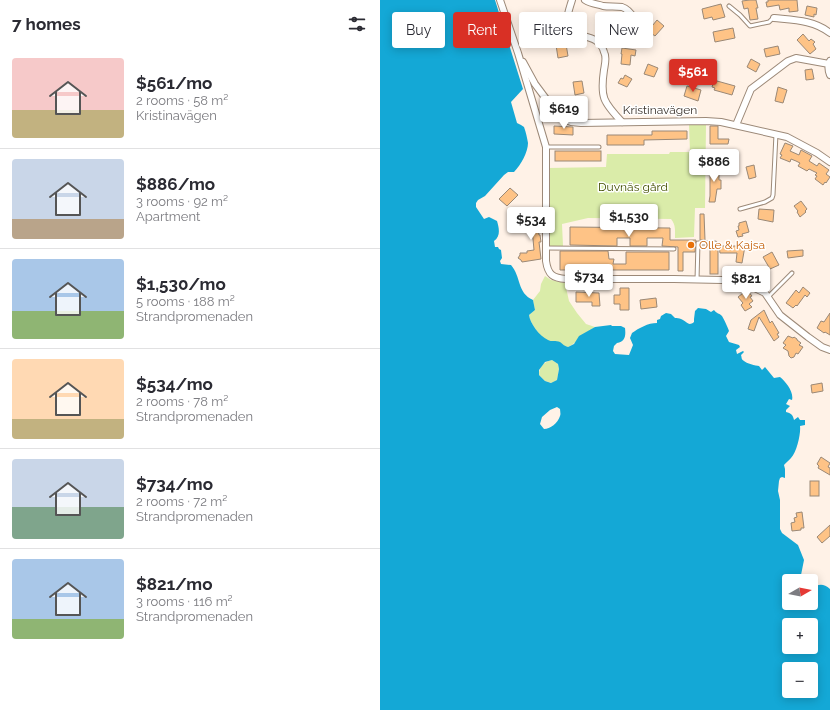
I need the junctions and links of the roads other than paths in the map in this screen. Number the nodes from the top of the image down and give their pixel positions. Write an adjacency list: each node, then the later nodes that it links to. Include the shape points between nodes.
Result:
1 (500, 0): 8 (street)
2 (572, 0): 11 (street, via 567,25 574,33 595,40 604,50 606,59 603,99)
3 (585, 0): 5 (street, via 608,7 625,8)
4 (728, 6): 6 (lane, via 750,26)
5 (628, 12)
6 (774, 18): 7 (street, via 816,24)
7 (830, 33)
8 (518, 53): 11 (street, Kristinavägen, via 535,84 563,119 581,123); 14 (street)
9 (829, 62): 10 (street); 12 (street, via 796,58 788,61 751,89)
10 (830, 75)
11 (622, 122): 12 (street, Kristinavägen, via 706,121)
12 (736, 125): 13 (street, Kristinavägen)
13 (776, 134): 16 (street, Kristinavägen, via 797,142); 17 (lane, via 772,198)
14 (546, 147): 15 (lane); 19 (street)
15 (599, 147)
16 (830, 162)
17 (740, 209)
18 (715, 243): 22 (lane, via 698,243)
19 (546, 248): 20 (lane); 22 (street, via 548,270 558,278)
20 (674, 249)
21 (792, 273): 23 (lane)
22 (697, 280): 23 (street, via 744,283)
23 (768, 297): 24 (street, via 780,315 822,347)
24 (830, 350)

